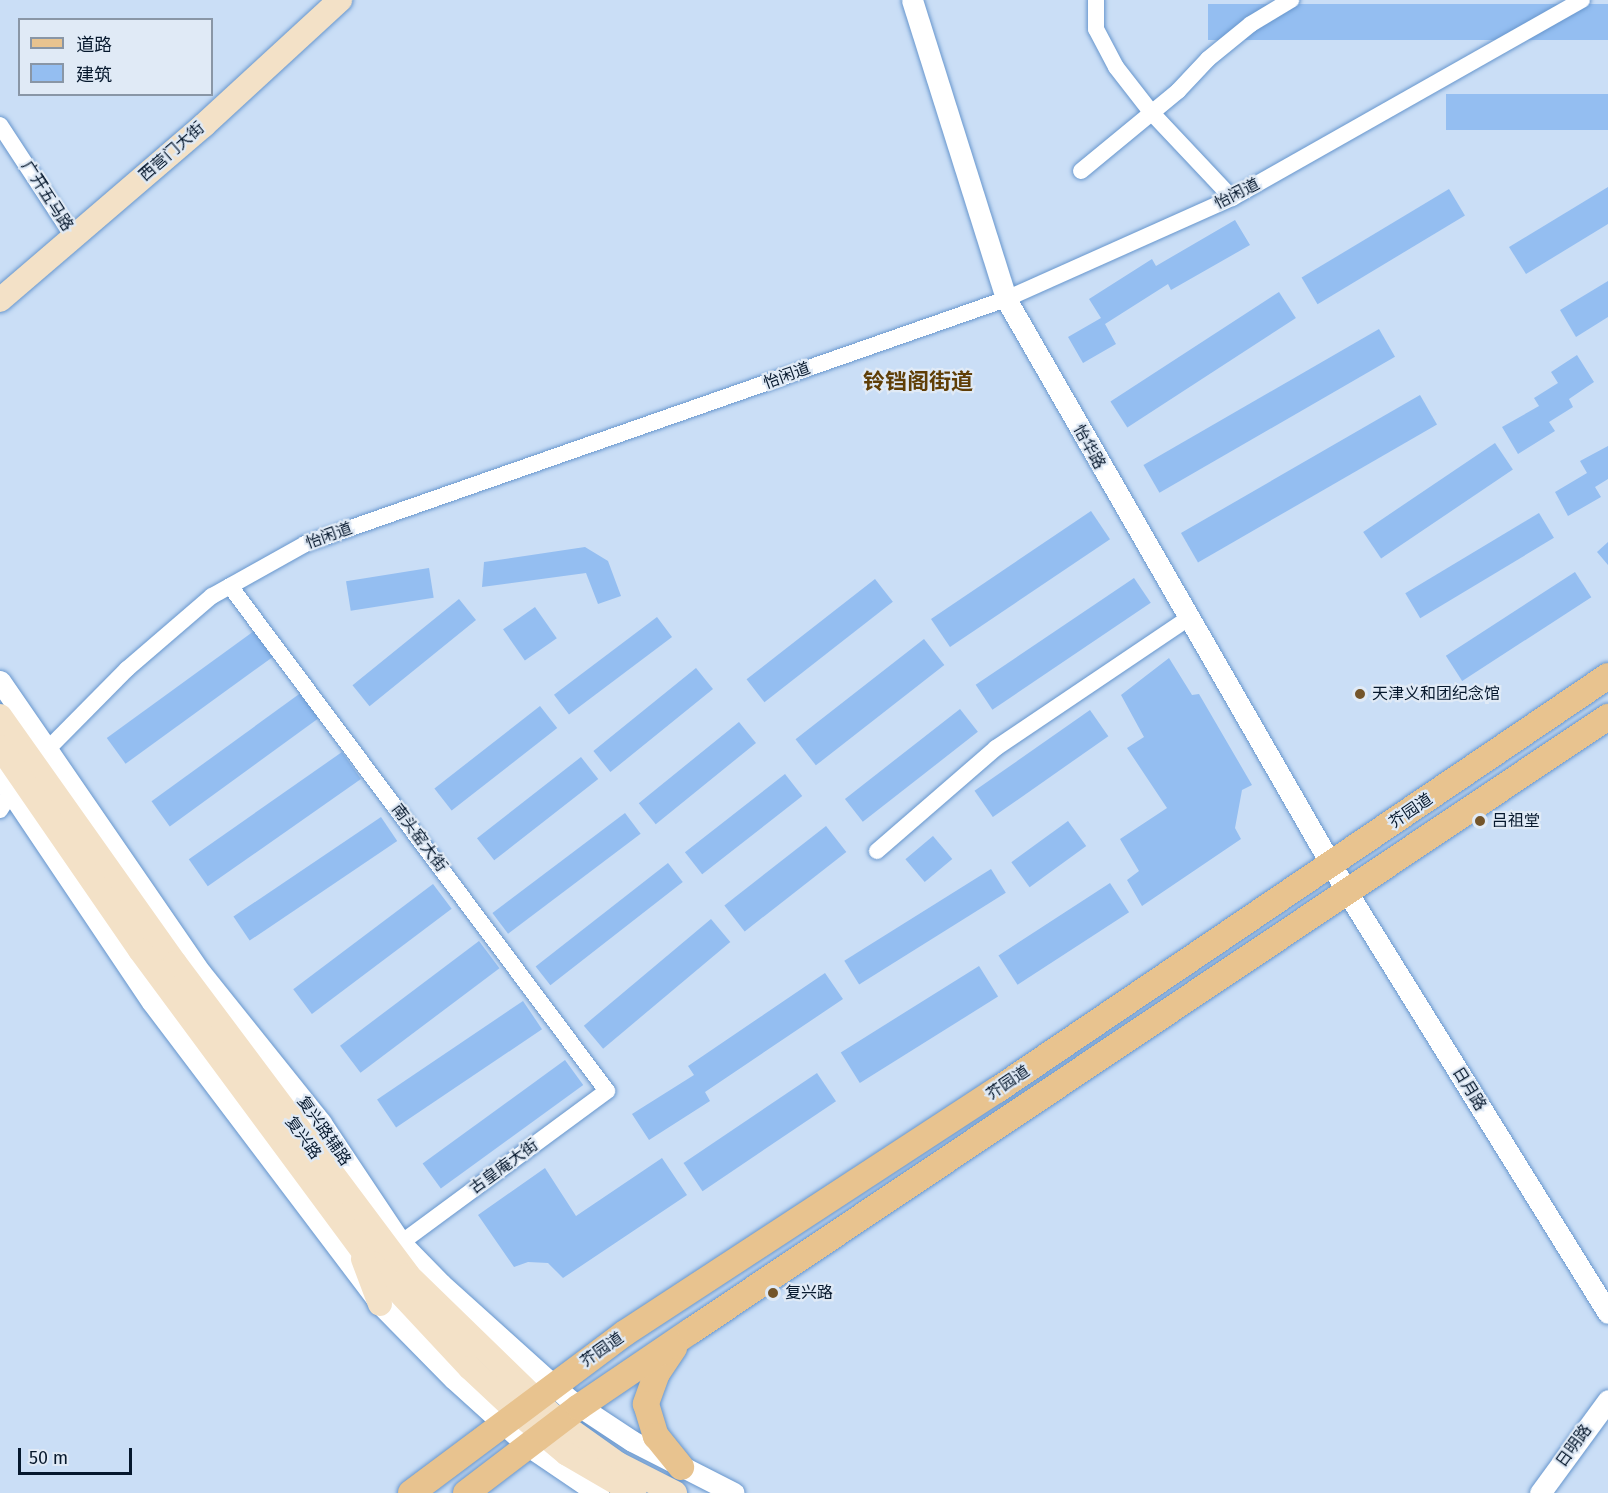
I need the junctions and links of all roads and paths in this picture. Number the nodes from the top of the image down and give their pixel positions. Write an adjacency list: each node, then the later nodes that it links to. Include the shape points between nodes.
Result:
1 (340, 0): 10 (main road, 西营门大街)
2 (912, 0): 11 (street, 怡华路)
3 (1096, 0): 6 (street, via 1096,29 1104,49)
4 (1291, 0): 6 (street, via 1251,24)
5 (1582, 0): 9 (street, 怡闲道)
6 (1151, 112): 8 (street); 9 (street)
7 (0, 125): 10 (street, 广开五马路)
8 (1081, 171)
9 (1232, 198): 11 (street, 怡闲道)
10 (74, 238): 12 (main road, 西营门大街)
11 (1006, 299): 13 (street, 怡闲道, via 305,544); 14 (street, 怡华路)
12 (0, 300)
13 (230, 586): 20 (street, 怡闲道, via 212,596 127,669); 25 (street, 南头窑大街)
14 (1187, 619): 22 (street, via 996,748); 23 (street, 怡华路)
15 (1608, 676): 23 (main road, 芥园道)
16 (0, 681): 20 (street, 复兴路辅路)
17 (0, 716): 20 (main road, 复兴路)
18 (1608, 717): 24 (main road, 芥园道)
19 (0, 747): 20 (main road, 复兴路)
20 (22, 772): 21 (street, 怡闲道); 26 (street, 复兴路辅路, via 201,973 314,1114); 27 (main road, 复兴路, via 140,950); 28 (street, 复兴路辅路, via 152,1002); 32 (main road, 复兴路, via 386,1250)
21 (0, 810)
22 (877, 851)
23 (1332, 865): 24 (street, 日月路); 32 (main road, 芥园道)
24 (1347, 892): 29 (street, 日月路); 30 (main road, 芥园道)
25 (607, 1091): 26 (street, 古皇庵大街)
26 (400, 1243): 32 (street, 复兴路辅路)
27 (361, 1248): 28 (main road, via 369,1281); 32 (main road, 复兴路, via 470,1368)
28 (380, 1304): 32 (street, 复兴路辅路)
29 (1608, 1313)
30 (691, 1331): 33 (main road, 芥园道); 34 (main road, via 657,1373 646,1404 656,1436)
31 (1608, 1400): 41 (street, 日明路)
32 (526, 1404): 33 (main road, 复兴路); 33 (street, 复兴路辅路); 35 (main road, 芥园道)
33 (552, 1427): 34 (street, 复兴路辅路); 36 (main road, 芥园道); 37 (street, 复兴路辅路); 38 (main road, 复兴路, via 591,1469); 39 (main road, 复兴路)
34 (681, 1467): 40 (street, 复兴路辅路)
35 (411, 1493)
36 (466, 1493)
37 (598, 1493)
38 (634, 1493)
39 (675, 1493)
40 (734, 1493)
41 (1539, 1493)

